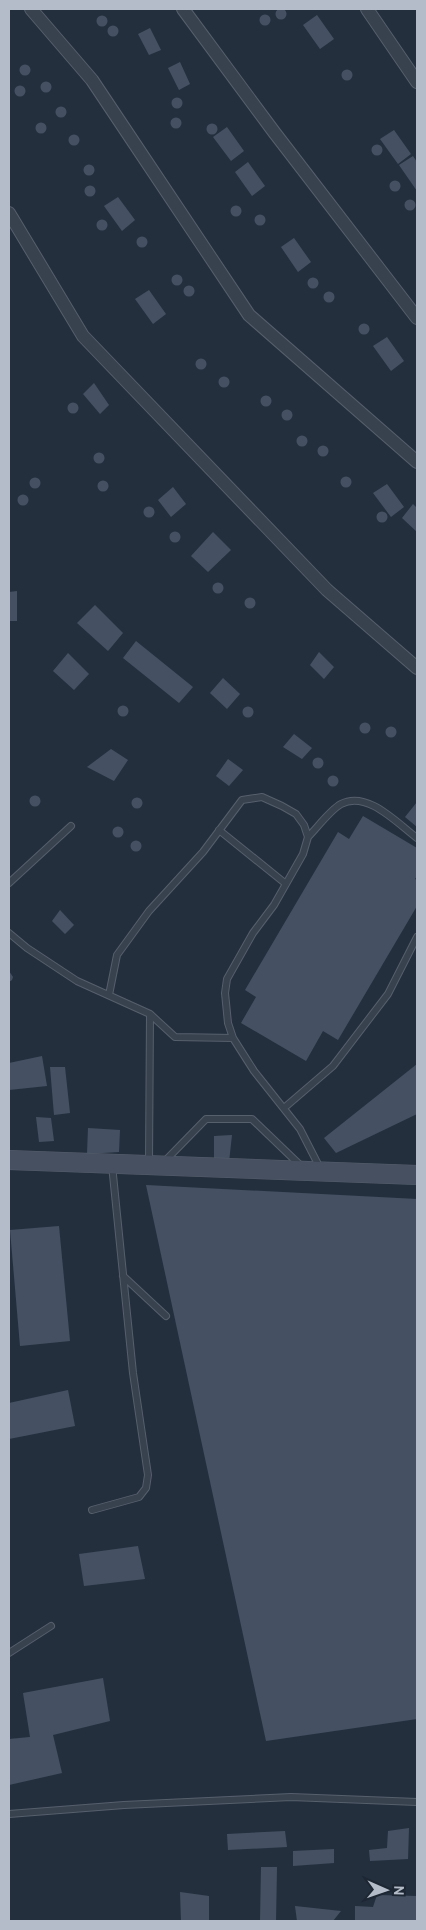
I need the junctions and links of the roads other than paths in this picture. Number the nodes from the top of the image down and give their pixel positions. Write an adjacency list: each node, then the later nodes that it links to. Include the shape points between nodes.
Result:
1 (31, 9): 7 (street, via 92,80 249,314)
2 (183, 9): 6 (street)
3 (367, 9): 4 (street)
4 (417, 82)
5 (9, 213): 8 (street, via 83,336 326,590)
6 (417, 318)
7 (417, 462)
8 (417, 668)
9 (71, 826): 13 (lane)
10 (219, 830): 11 (lane, via 242,800 262,797 296,814); 14 (lane); 17 (lane, via 149,911 117,955)
11 (308, 837): 12 (lane, via 341,804 358,800 369,802); 14 (lane, via 303,854)
12 (417, 838)
13 (9, 883)
14 (286, 884): 19 (lane, via 252,934 227,979 228,1023)
15 (9, 933): 17 (lane, via 77,981)
16 (417, 937): 20 (lane, via 388,994 344,1052 333,1066)
17 (109, 996): 18 (lane)
18 (150, 1014): 19 (lane, via 175,1037); 23 (lane)
19 (233, 1038): 20 (lane)
20 (284, 1108): 24 (lane, via 300,1129)
21 (9, 1160): 22 (street)
22 (112, 1164): 23 (street); 26 (lane)
23 (155, 1165): 24 (street); 24 (lane, via 206,1119 252,1119)
24 (315, 1171): 25 (street)
25 (417, 1175)
26 (123, 1276): 27 (lane); 28 (lane, via 148,1475 146,1488 139,1497)
27 (166, 1316)
28 (92, 1510)
29 (51, 1626): 30 (lane)
30 (9, 1653)
31 (417, 1802): 32 (lane, via 291,1797)
32 (9, 1814)

